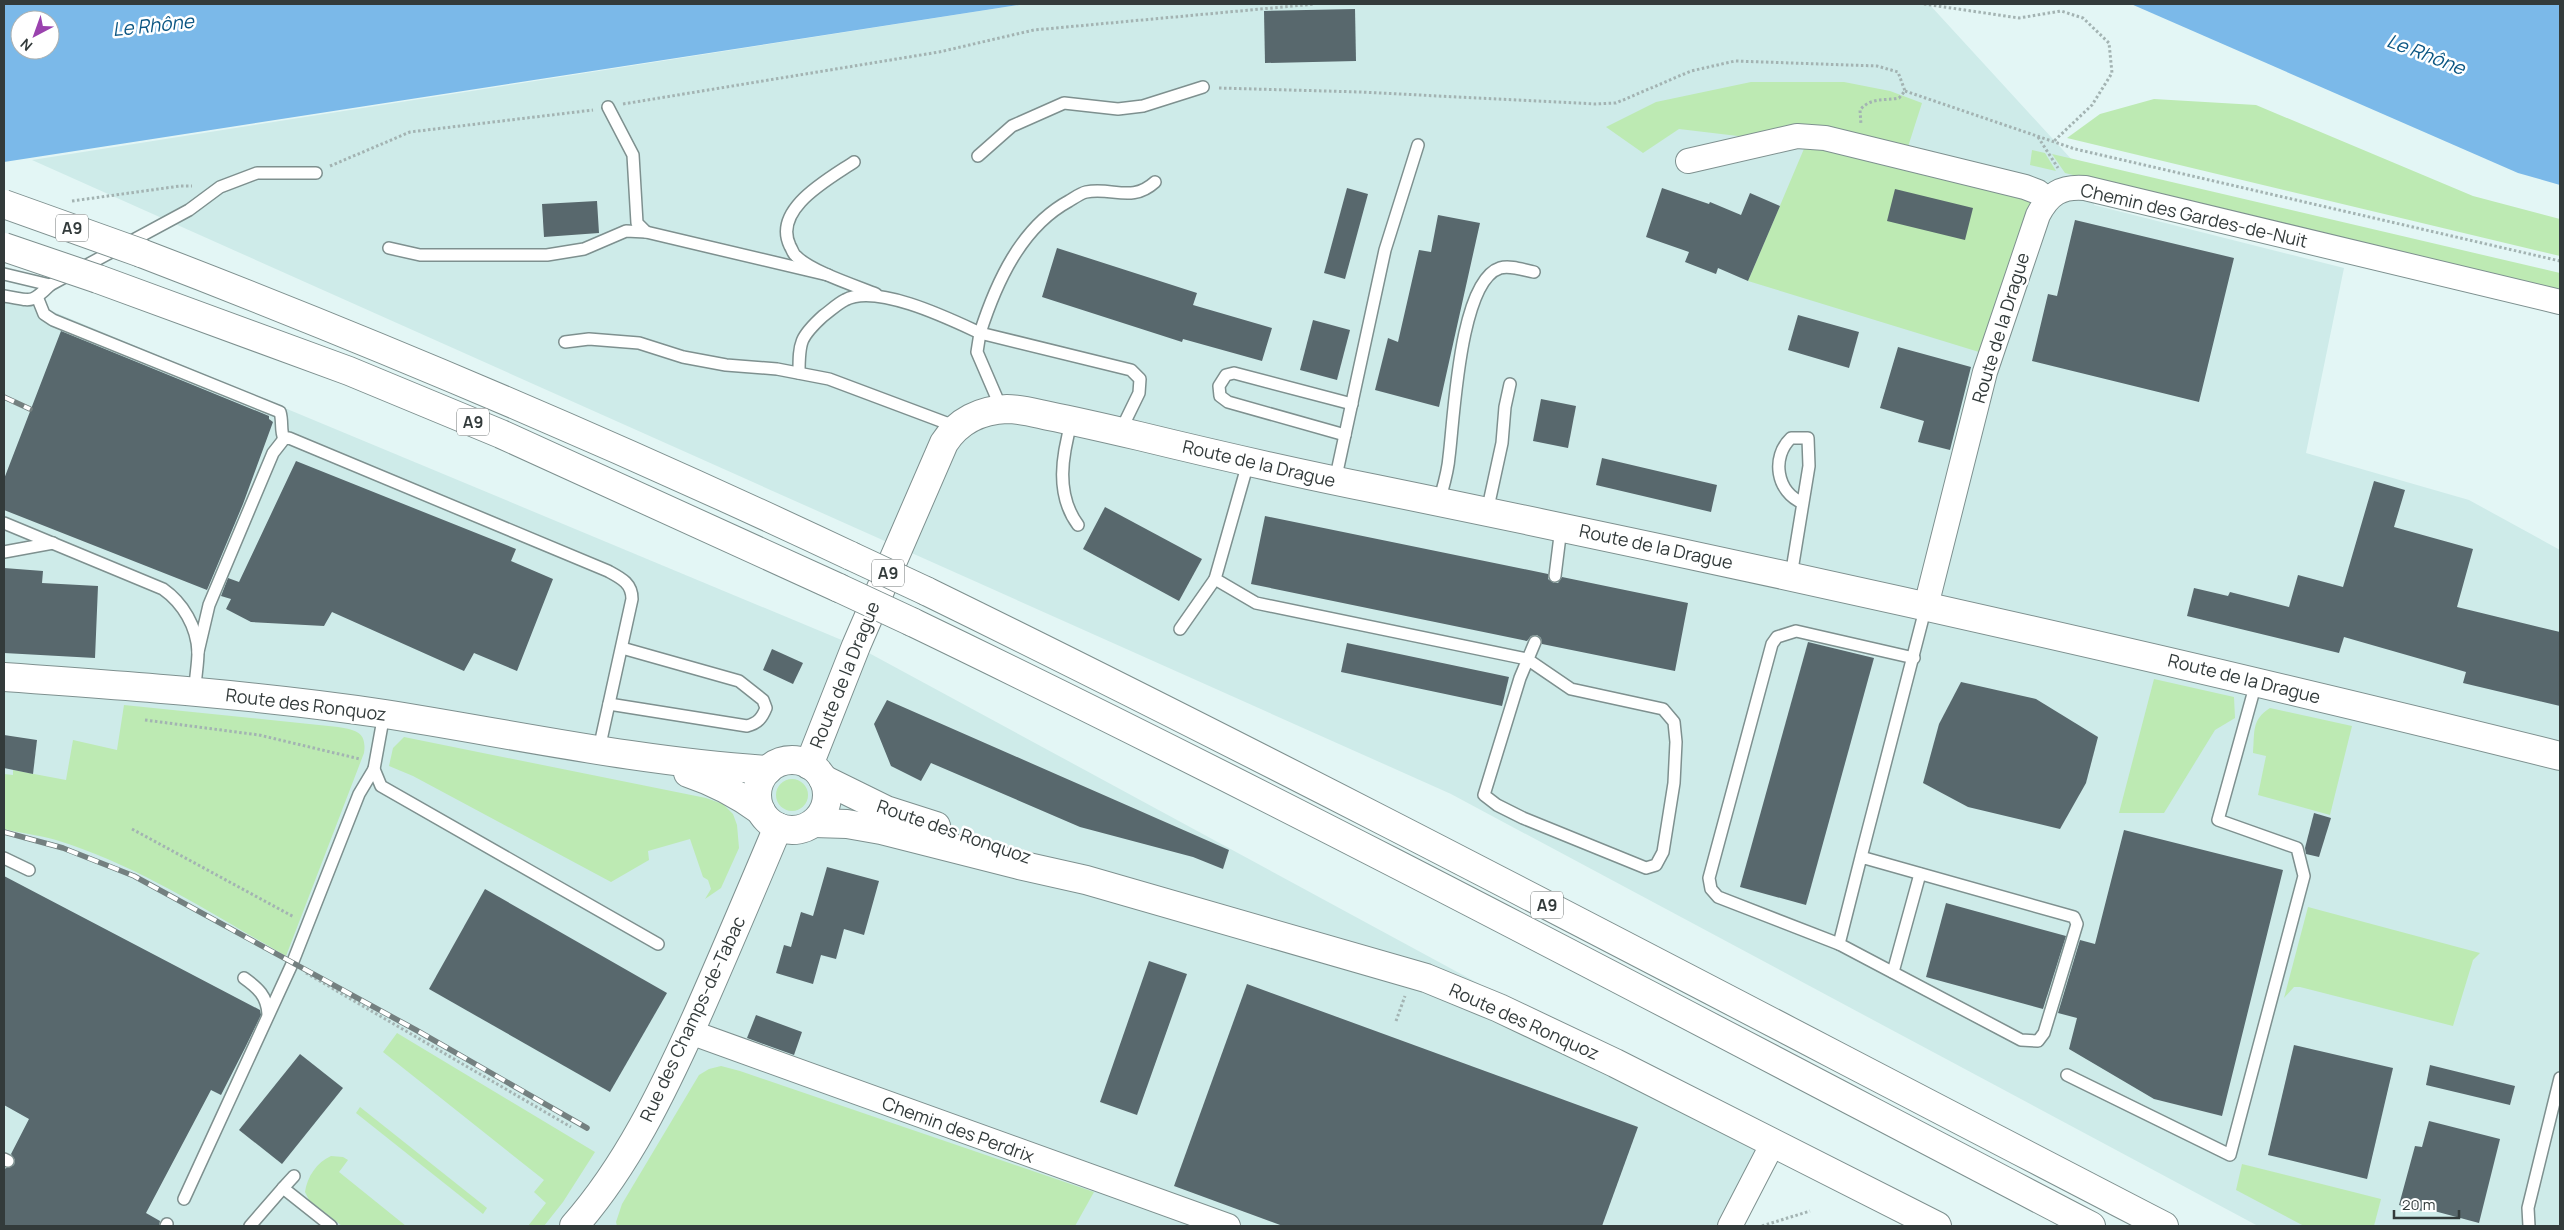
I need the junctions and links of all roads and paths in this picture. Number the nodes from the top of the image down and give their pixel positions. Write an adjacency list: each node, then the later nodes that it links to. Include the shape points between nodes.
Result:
1 (1315, 4): 5 (path, via 1034,30 939,52)
2 (1924, 4): 7 (path, via 2019,18 2061,12 2083,18 2109,43 2112,73 2092,105)
3 (1204, 87): 4 (path, via 1596,104 1616,103 1690,71 1735,61 1876,66 1898,72); 10 (lane, via 1143,106 1118,109 1064,103 1012,126)
4 (1905, 91): 6 (path); 9 (path, via 1899,98 1870,101 1860,110 1861,126 1870,139)
5 (608, 107): 13 (path, via 410,132); 20 (lane, via 633,155 637,223)
6 (2038, 136): 7 (path); 16 (path)
7 (2053, 142): 23 (path)
8 (1418, 145): 36 (lane, via 1385,250)
9 (1891, 155): 11 (street, via 1825,138 1797,136); 17 (street, via 2025,187)
10 (978, 156)
11 (1688, 161)
12 (854, 162): 26 (lane, via 817,187 800,202 788,219 786,238 796,256)
13 (316, 173): 15 (lane, via 257,173)
14 (1155, 182): 32 (lane, via 1147,189 1130,194 1085,192 1045,218 1014,257 992,296)
15 (220, 187): 18 (path, via 180,186); 27 (lane, via 190,210)
16 (2070, 188): 17 (street, Chemin des Gardes-de-Nuit, via 2056,192); 31 (street, Chemin des Gardes-de-Nuit, via 2085,188)
17 (2048, 199): 56 (street, Route de la Drague, via 2034,224 1985,372)
18 (69, 202)
19 (4, 204): 108 (main road, A9, bridge, via 280,306 491,394 694,483 926,591 1456,858)
20 (646, 232): 22 (lane, via 626,231 584,249 547,255 420,255); 26 (lane)
21 (4, 247): 107 (main road, A9, bridge, via 349,371 501,434 912,622 1316,823)
22 (389, 248)
23 (2560, 261)
24 (1534, 272): 45 (lane, via 1499,268 1488,277 1470,306 1449,460)
25 (4, 274): 27 (lane)
26 (828, 276): 28 (lane)
27 (50, 285): 30 (lane)
28 (877, 295): 32 (lane, via 925,308); 34 (lane, via 846,299 808,329 799,346)
29 (4, 296): 30 (lane, via 32,301)
30 (38, 298): 42 (lane, via 44,314 53,320 280,412)
31 (2560, 302)
32 (980, 333): 37 (lane, via 977,352); 40 (lane, via 1131,370 1140,379 1139,393)
33 (565, 342): 34 (lane, via 639,343 683,357)
34 (799, 373): 39 (lane, via 830,379)
35 (1510, 384): 47 (lane, via 1502,443)
36 (1352, 404): 41 (lane); 41 (lane, via 1234,373 1226,375 1219,386 1220,396 1228,402)
37 (1002, 410): 38 (main road, Route de la Drague); 39 (main road, Route de la Drague, via 979,414)
38 (1072, 420): 40 (main road, Route de la Drague); 49 (lane, via 1062,476 1064,497)
39 (957, 427): 73 (main road, Route de la Drague, via 935,460 856,646)
40 (1120, 432): 43 (main road, Route de la Drague)
41 (1345, 435): 44 (lane)
42 (284, 439): 59 (lane, via 290,438 625,580 632,590 632,599); 60 (lane, via 273,453 209,605)
43 (1248, 463): 44 (main road, Route de la Drague); 55 (lane)
44 (1335, 481): 45 (main road, Route de la Drague)
45 (1440, 502): 47 (main road, Route de la Drague)
46 (1803, 502): 46 (lane, via 1809,466 1808,438 1792,438 1783,446 1778,476 1794,499); 54 (lane)
47 (1487, 512): 50 (main road, Route de la Drague)
48 (4, 523): 51 (lane)
49 (1078, 525)
50 (1561, 527): 53 (lane); 54 (main road, Route de la Drague)
51 (53, 543): 52 (lane); 60 (lane, via 163,589 184,610 195,632)
52 (4, 552)
53 (1555, 576)
54 (1791, 576): 56 (main road, Route de la Drague)
55 (1215, 579): 57 (lane); 62 (lane, via 1256,602)
56 (1926, 606): 61 (lane); 64 (main road, Route de la Drague)
57 (1180, 629)
58 (1534, 642): 62 (lane)
59 (622, 648): 66 (lane); 66 (lane, via 739,681 763,700 766,708 762,718 747,726)
60 (198, 652): 65 (lane)
61 (1914, 658): 77 (lane); 84 (lane, via 1796,631 1777,637 1772,644 1709,878 1710,889 1718,897)
62 (1527, 659): 62 (lane, via 1571,689 1663,709 1674,722 1674,783 1663,852 1656,865 1646,868 1523,818 1497,805 1484,794)
63 (4, 677): 65 (main road, Route des Ronquoz)
64 (2256, 683): 70 (main road, Route de la Drague); 92 (lane, via 2218,820 2297,848 2304,876 2230,1155)
65 (195, 691): 67 (main road, Route des Ronquoz)
66 (609, 704): 69 (lane)
67 (384, 714): 69 (main road, Route des Ronquoz); 71 (lane)
68 (145, 720): 71 (path, via 260,736)
69 (603, 750): 72 (main road, Route des Ronquoz); 74 (main road, Route des Ronquoz, via 714,782 741,796)
70 (2560, 756)
71 (374, 766): 82 (lane); 83 (lane, via 381,786)
72 (768, 770): 73 (main road, via 790,760); 74 (main road, via 758,786 758,799)
73 (816, 772): 75 (main road, via 827,791 827,803); 81 (main road, Route des Ronquoz, via 886,810 1020,854)
74 (770, 819): 75 (main road, via 796,830); 91 (main road, Rue des Champs-de-Tabac, via 745,910)
75 (814, 823): 81 (main road, Route des Ronquoz, via 881,830)
76 (132, 828): 82 (path)
77 (1861, 857): 80 (lane); 84 (lane)
78 (4, 858): 79 (lane)
79 (29, 870)
80 (1920, 874): 86 (lane); 86 (lane, via 2065,914 2074,917 2077,924 2044,1033 2038,1041 2021,1040)
81 (1086, 880): 95 (main road, Route des Ronquoz, via 1426,978 1499,1008)
82 (308, 924): 85 (lane)
83 (658, 944)
84 (1839, 944): 86 (lane)
85 (288, 970): 89 (lane); 94 (path, via 300,969)
86 (1893, 972)
87 (244, 978): 89 (lane, via 259,989 268,1003)
88 (1408, 988): 90 (path)
89 (268, 1014): 98 (lane)
90 (1396, 1021)
91 (690, 1032): 102 (main road, Rue des Champs-de-Tabac, via 629,1148); 103 (street, Chemin des Perdrix)
92 (2067, 1075)
93 (2560, 1078): 109 (lane, via 2528,1208)
94 (571, 1127)
95 (1773, 1143): 104 (street); 106 (main road, Route des Ronquoz)
96 (294, 1176): 97 (lane)
97 (283, 1188): 100 (lane); 101 (lane)
98 (184, 1199)
99 (1810, 1211): 105 (path)
100 (250, 1226)
101 (331, 1226)
102 (574, 1226)
103 (1228, 1226)
104 (1730, 1226)
105 (1762, 1226)
106 (1937, 1226)
107 (2091, 1226)
108 (2164, 1226)
109 (2529, 1226)

